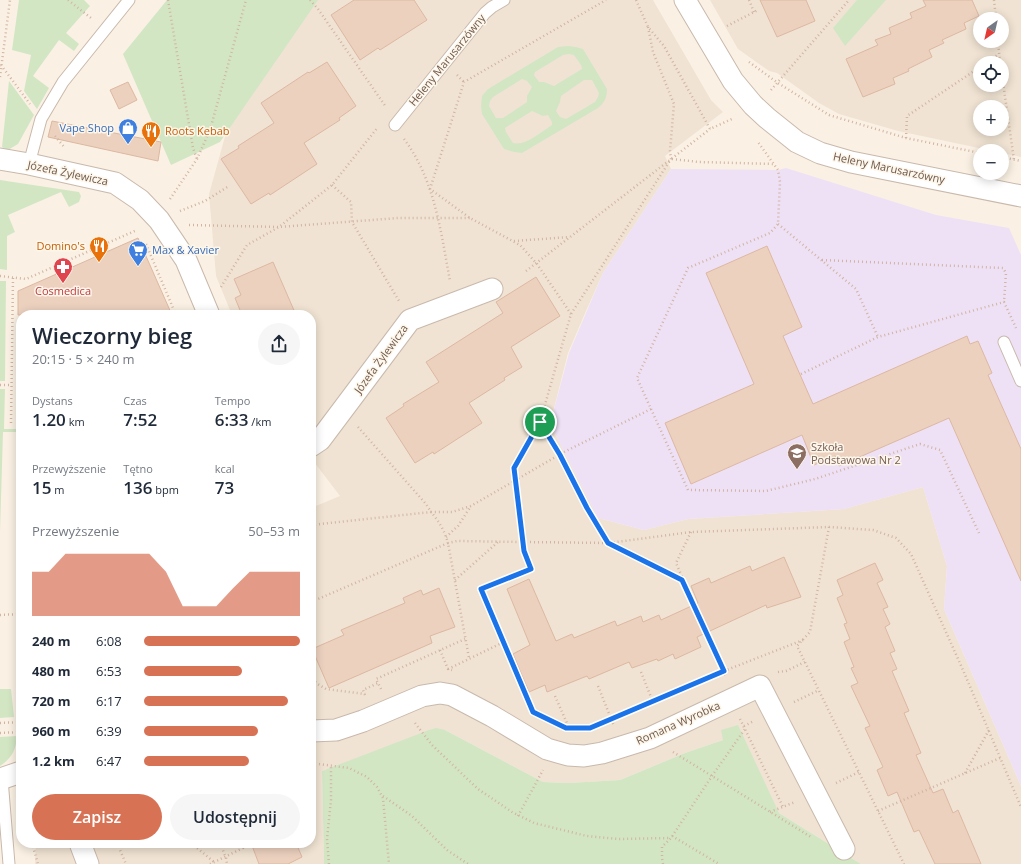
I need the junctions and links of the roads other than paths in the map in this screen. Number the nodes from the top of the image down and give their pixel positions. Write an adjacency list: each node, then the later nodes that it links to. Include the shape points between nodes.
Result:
1 (129, 0): 6 (lane, via 63,82 41,120)
2 (504, 0): 4 (lane, Heleny Marusarzówny, via 485,13)
3 (685, 0): 7 (street, Heleny Marusarzówny, via 733,81 753,105 797,142 820,153 851,162)
4 (395, 125)
5 (0, 159): 6 (street, Józefa Żylewicza)
6 (29, 164): 9 (street, Józefa Żylewicza, via 115,183 140,200 159,220 186,260)
7 (1021, 196)
8 (492, 289): 12 (street, Józefa Żylewicza, via 410,320 344,410)
9 (207, 310)
10 (1004, 342): 11 (lane)
11 (1021, 381)
12 (316, 443)
13 (316, 731): 17 (street, Romana Wyrobka, via 336,730 431,694 452,695 547,749 568,755 590,755 650,738 760,686)
14 (16, 774): 15 (street)
15 (1, 779): 18 (lane)
16 (82, 848): 19 (street)
17 (844, 849)
18 (9, 864)
19 (88, 864)

